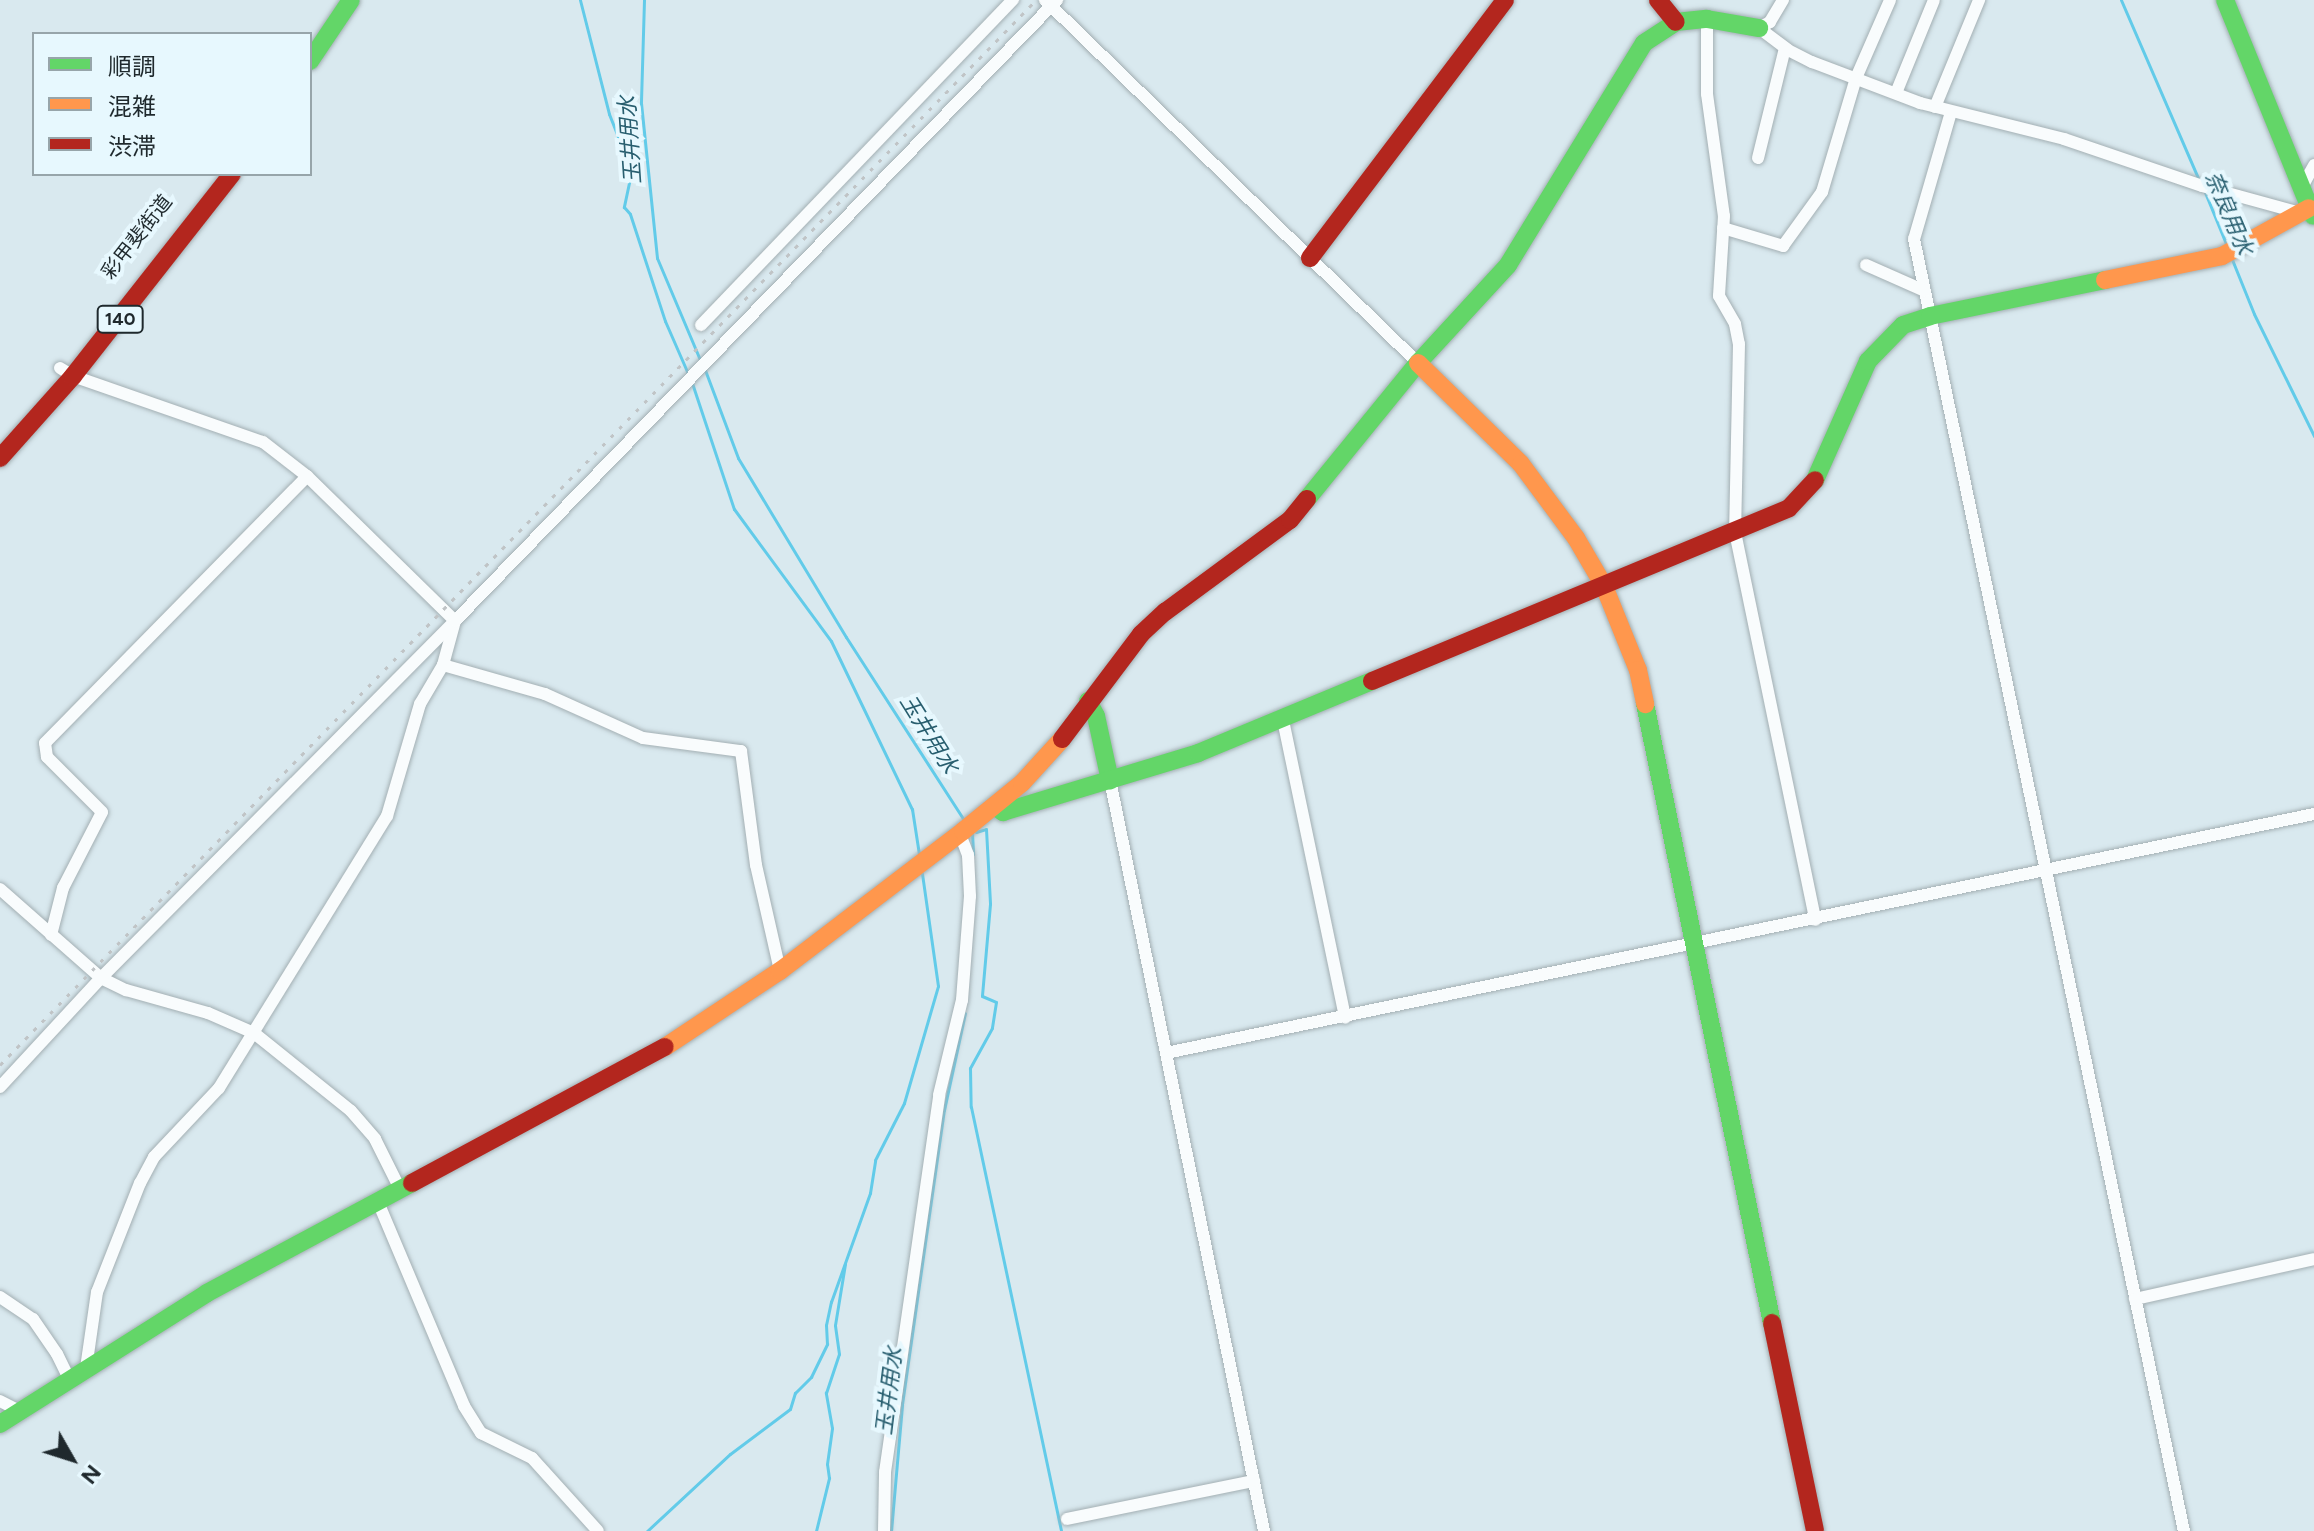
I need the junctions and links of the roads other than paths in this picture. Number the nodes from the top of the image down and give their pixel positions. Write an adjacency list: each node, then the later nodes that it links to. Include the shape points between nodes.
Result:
1 (346, 0): 14 (main road); 16 (main road)
2 (1013, 0): 32 (street)
3 (1505, 0): 28 (main road)
4 (1658, 0): 12 (main road)
5 (1783, 0): 13 (street, via 1770,22)
6 (1890, 0): 17 (street)
7 (1934, 0): 18 (street)
8 (1979, 0): 19 (street)
9 (2225, 0): 25 (main road)
10 (1051, 2): 28 (street); 40 (street)
11 (1707, 19): 12 (main road); 13 (main road); 27 (street, via 1707,94)
12 (1676, 22): 33 (main road, via 1644,43 1508,265)
13 (1759, 28): 15 (street)
14 (312, 34)
15 (1785, 48): 17 (street); 21 (street)
16 (312, 58)
17 (1856, 78): 18 (street); 27 (street, via 1822,192 1783,246)
18 (1896, 93): 19 (street)
19 (1935, 107): 20 (street)
20 (1951, 112): 26 (street, via 2064,139 2202,186); 30 (street, via 1914,239)
21 (1758, 158)
22 (2314, 165): 25 (street)
23 (213, 176): 34 (main road, 彩甲斐街道 / 140)
24 (230, 176): 34 (main road, 彩甲斐街道 / 140)
25 (2302, 187): 26 (main road)
26 (2310, 211): 31 (main road, via 2229,252)
27 (1723, 228): 38 (street, via 1719,296 1739,344)
28 (1310, 258): 33 (street)
29 (1866, 265): 30 (street)
30 (1925, 291): 31 (street)
31 (1930, 316): 38 (main road, via 1903,325 1868,361 1823,470 1803,497); 48 (street)
32 (701, 325)
33 (1418, 363): 39 (main road, via 1521,464); 42 (main road, via 1290,520 1165,612)
34 (67, 372): 35 (main road, 彩甲斐街道 / 140); 36 (main road, 彩甲斐街道 / 140); 37 (street, via 263,442)
35 (0, 436)
36 (0, 458)
37 (307, 476): 40 (street); 51 (street, via 45,743 47,757 102,812 63,888)
38 (1735, 532): 39 (main road); 50 (street)
39 (1604, 586): 43 (main road); 52 (main road, via 1638,670)
40 (455, 621): 41 (street); 54 (street)
41 (443, 665): 53 (street, via 545,694 643,738 741,751 756,865); 56 (street, via 420,704 387,816)
42 (1088, 701): 44 (main road); 45 (main road, via 1050,754)
43 (1283, 720): 44 (main road); 55 (street)
44 (1110, 780): 45 (main road, via 1003,812); 57 (street)
45 (994, 806): 47 (main road)
46 (2314, 814): 48 (street)
47 (966, 828): 53 (main road); 72 (street, via 970,896 962,1000 939,1095 885,1472)
48 (2045, 870): 50 (street); 63 (street)
49 (0, 889): 51 (street)
50 (1815, 920): 52 (street)
51 (51, 935): 54 (street)
52 (1692, 944): 55 (street); 74 (main road)
53 (780, 971): 59 (main road, via 689,1034)
54 (101, 978): 56 (street); 58 (street)
55 (1345, 1018): 57 (street)
56 (254, 1033): 59 (street, via 351,1111 375,1139); 64 (street, via 219,1088 154,1157 140,1183 97,1292)
57 (1166, 1053): 69 (street)
58 (0, 1087)
59 (400, 1189): 60 (main road)
60 (378, 1202): 64 (main road, via 207,1293); 71 (street, via 464,1406 481,1433 532,1458)
61 (2314, 1259): 63 (street)
62 (0, 1297): 65 (street, via 33,1319)
63 (2135, 1299): 75 (street)
64 (86, 1368): 65 (main road)
65 (69, 1379): 67 (main road)
66 (0, 1401): 67 (street)
67 (20, 1411): 68 (main road)
68 (0, 1424)
69 (1254, 1481): 70 (street); 73 (street)
70 (1067, 1519)
71 (598, 1531)
72 (884, 1531)
73 (1264, 1531)
74 (1815, 1531)
75 (2184, 1531)

